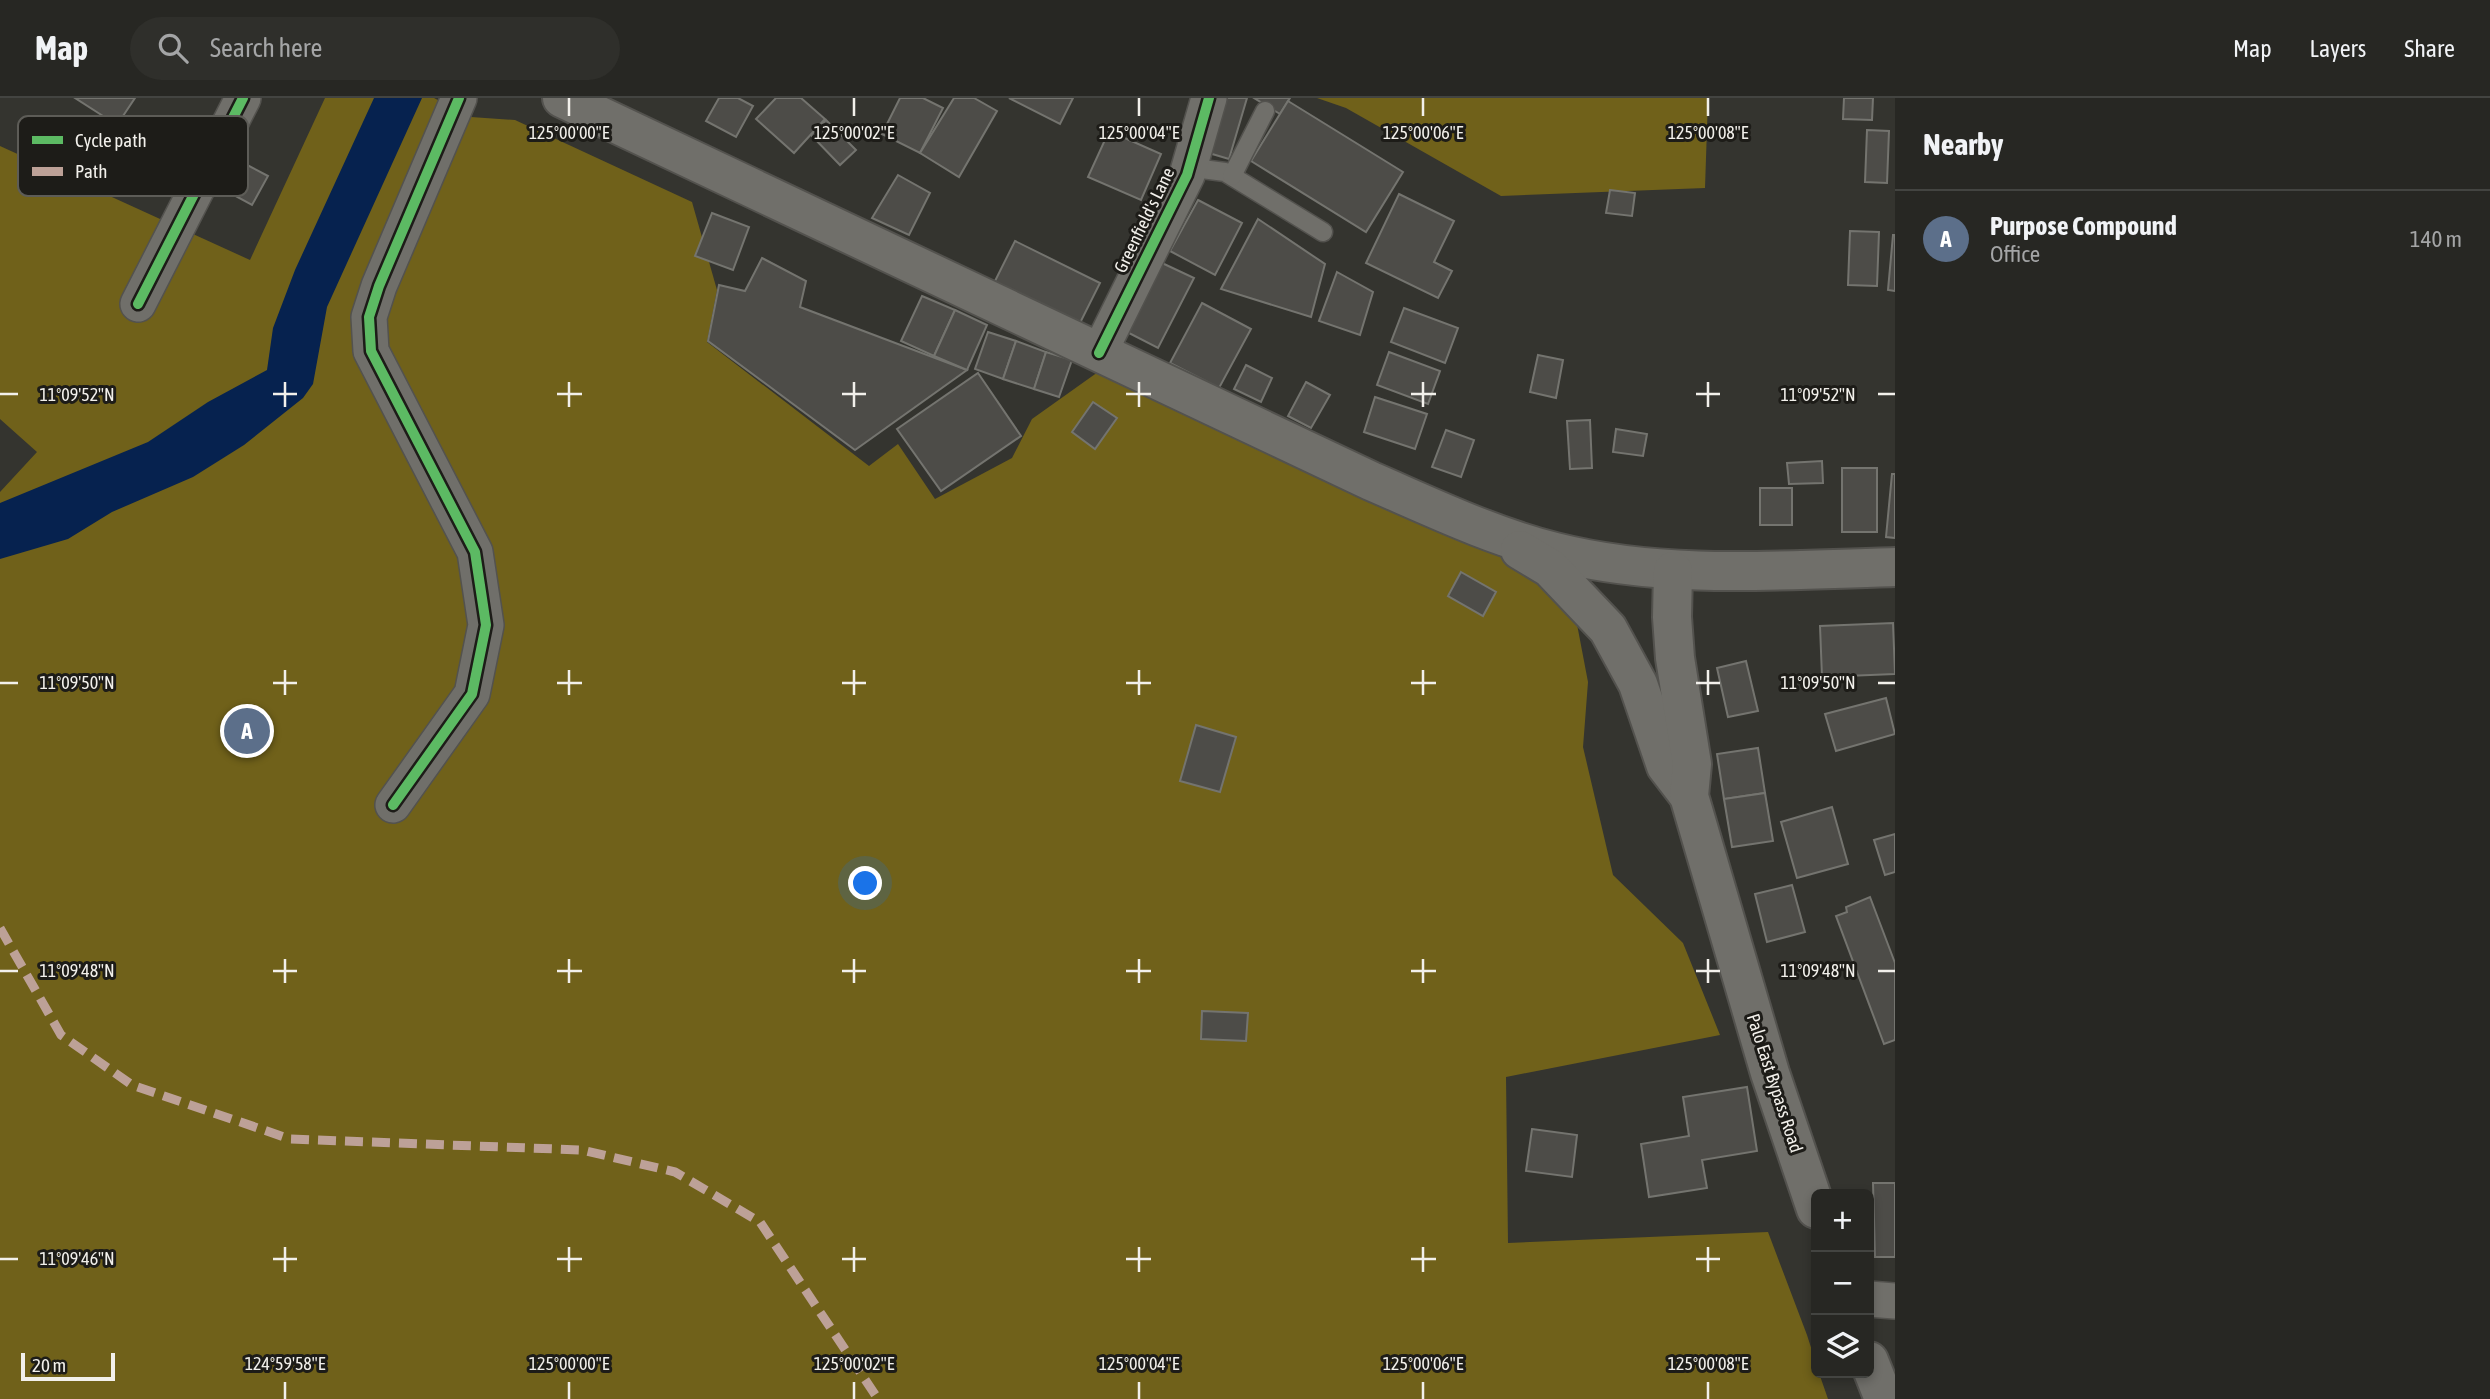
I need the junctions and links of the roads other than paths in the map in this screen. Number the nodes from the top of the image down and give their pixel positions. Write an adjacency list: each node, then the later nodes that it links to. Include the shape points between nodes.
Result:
1 (243, 98): 6 (street)
2 (459, 98): 21 (street, via 369,317 371,351 475,552 486,625 472,694)
3 (562, 98): 14 (main road)
4 (1209, 98): 7 (street, Greenfield's Lane)
5 (1265, 111): 8 (lane)
6 (234, 116)
7 (1187, 175): 8 (lane, via 1202,169); 12 (street, Greenfield's Lane)
8 (1233, 176): 11 (lane)
9 (193, 196): 13 (street)
10 (1183, 215): 12 (lane, via 1139,296)
11 (1323, 232)
12 (1129, 290): 14 (street, Greenfield's Lane)
13 (138, 304)
14 (1099, 353): 15 (main road)
15 (1491, 532): 16 (main road, via 1554,552); 19 (main road, Palo East Bypass Road, via 1550,568)
16 (1611, 563): 18 (main road); 19 (main road, Palo East Bypass Road, via 1588,580)
17 (1895, 566): 18 (main road)
18 (1673, 571): 20 (main road, Palo East Bypass Road, via 1675,658 1692,764)
19 (1608, 629): 20 (main road, Palo East Bypass Road, via 1638,684 1667,766)
20 (1689, 796): 22 (main road, Palo East Bypass Road, via 1770,1073)
21 (393, 805)
22 (1811, 1194)
23 (1874, 1299): 24 (street)
24 (1895, 1301)
25 (1874, 1374): 26 (main road)
26 (1884, 1399)

